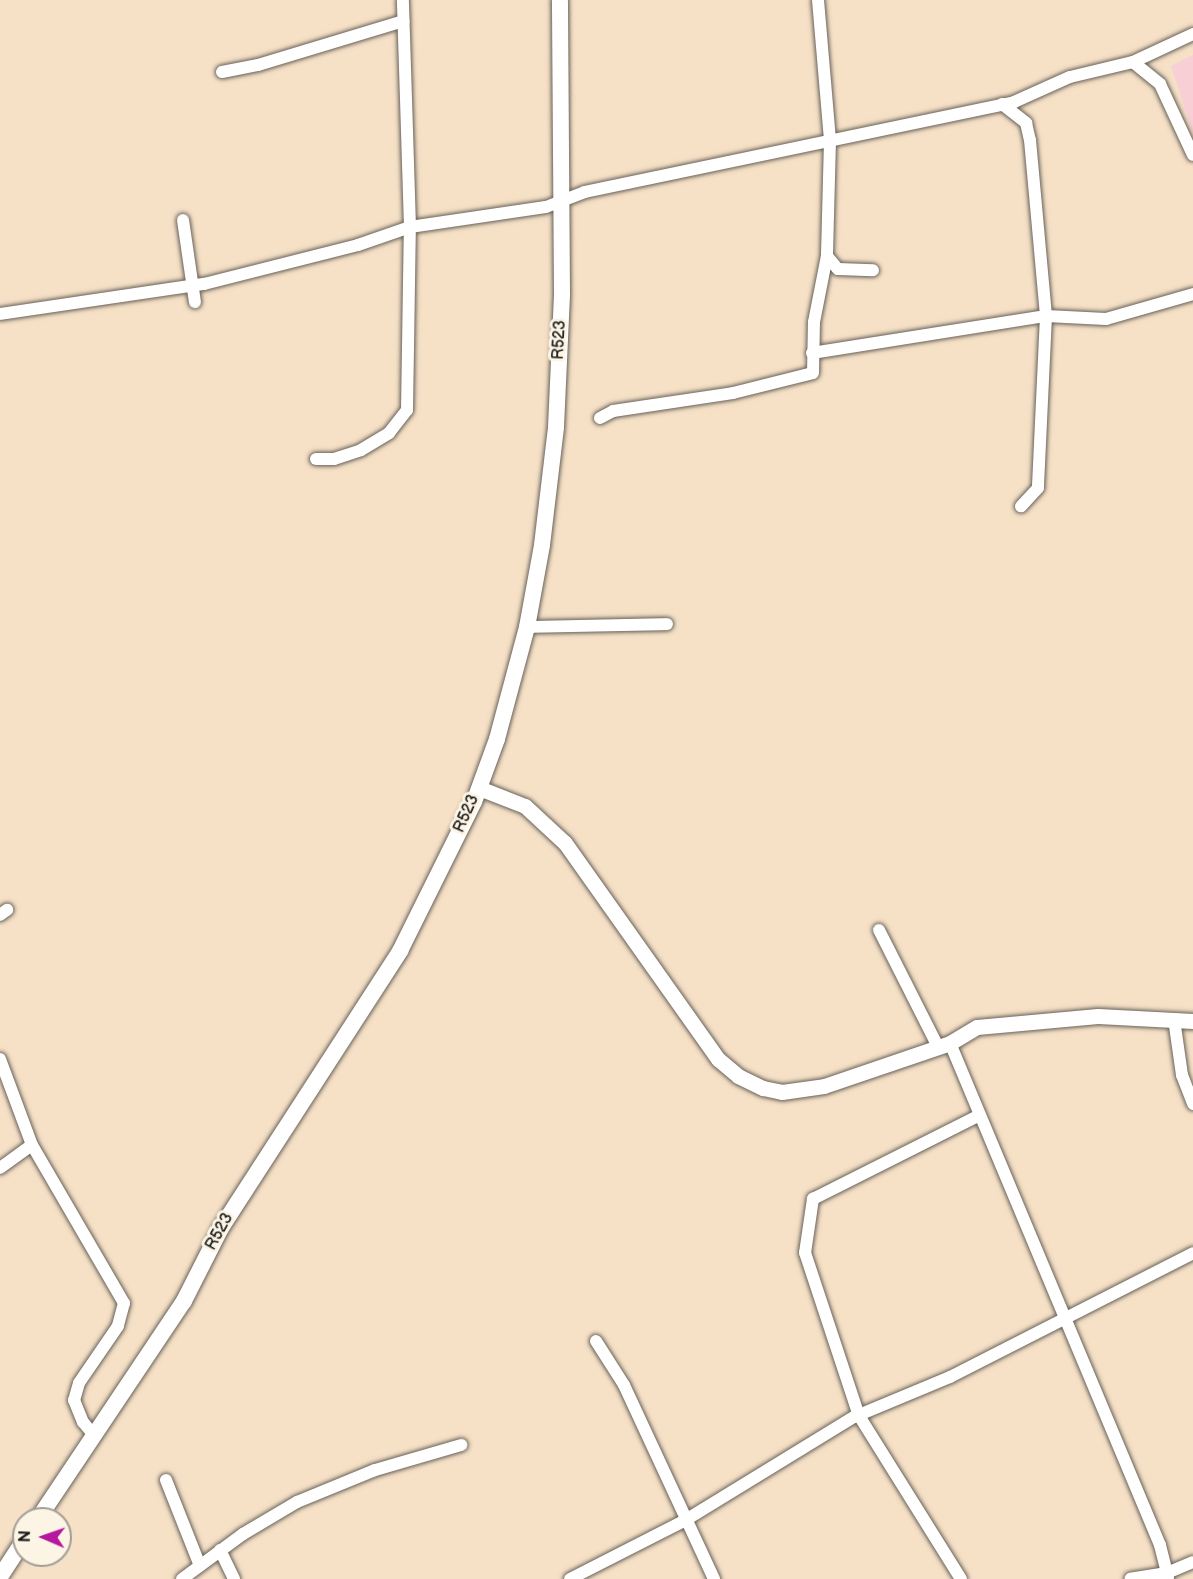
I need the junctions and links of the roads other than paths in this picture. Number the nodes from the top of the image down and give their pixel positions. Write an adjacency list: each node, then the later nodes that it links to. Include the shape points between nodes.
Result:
1 (403, 0): 4 (street)
2 (560, 0): 11 (main road, R523 / R523)
3 (818, 0): 9 (street)
4 (404, 21): 7 (street); 13 (street)
5 (1193, 34): 6 (street)
6 (1132, 62): 8 (street, via 1070,77 1024,99); 10 (street, via 1160,84)
7 (222, 72)
8 (1002, 104): 9 (street); 20 (street, via 1026,123 1030,140)
9 (830, 140): 11 (street); 14 (street)
10 (1193, 155)
11 (562, 200): 13 (street, via 546,207); 26 (main road, R523 / R523, via 555,438)
12 (183, 220): 16 (street)
13 (410, 227): 16 (street); 23 (street, via 406,410 388,433 361,450 334,459)
14 (827, 256): 15 (street, via 838,269); 21 (street)
15 (873, 270)
16 (192, 286): 18 (street); 19 (street)
17 (1193, 294): 20 (street, via 1106,319)
18 (195, 302)
19 (0, 314)
20 (1046, 316): 21 (street); 24 (street, via 1038,488)
21 (812, 353): 22 (street, via 813,373 733,393 613,411)
22 (600, 418)
23 (316, 459)
24 (1021, 506)
25 (667, 624): 26 (street)
26 (527, 627): 27 (main road, R523 / R523, via 497,739)
27 (479, 788): 31 (street, via 525,806 565,843 718,1059 748,1082 782,1092 801,1091); 41 (main road, R523 / R523, via 399,951 221,1228 184,1301)
28 (879, 930): 31 (street)
29 (1174, 1019): 30 (street); 31 (street, via 1034,1019 977,1027); 33 (street, via 1182,1075)
30 (1193, 1021)
31 (944, 1045): 34 (street)
32 (0, 1059): 35 (street)
33 (1193, 1104)
34 (978, 1116): 38 (street); 40 (street, via 852,1176 810,1205 805,1253 808,1266)
35 (32, 1144): 36 (street); 41 (street, via 124,1303 118,1326 79,1383 74,1400 82,1422)
36 (0, 1168)
37 (1193, 1253): 38 (street, via 1143,1275)
38 (1066, 1319): 40 (street, via 950,1377); 51 (street, via 1153,1526)
39 (596, 1341): 45 (street, via 624,1385)
40 (859, 1416): 45 (street); 56 (street)
41 (94, 1435): 44 (main road, R523 / R523)
42 (461, 1445): 46 (street, via 328,1488 280,1511)
43 (166, 1480): 49 (street)
44 (46, 1507)
45 (684, 1521): 54 (street); 55 (street)
46 (220, 1550): 49 (street); 53 (street)
47 (12, 1555): 50 (main road)
48 (1193, 1562): 51 (street)
49 (200, 1566): 52 (street)
50 (1, 1570)
51 (1167, 1576): 57 (street)
52 (182, 1579)
53 (234, 1579)
54 (570, 1579)
55 (714, 1579)
56 (961, 1579)
57 (1130, 1579)

